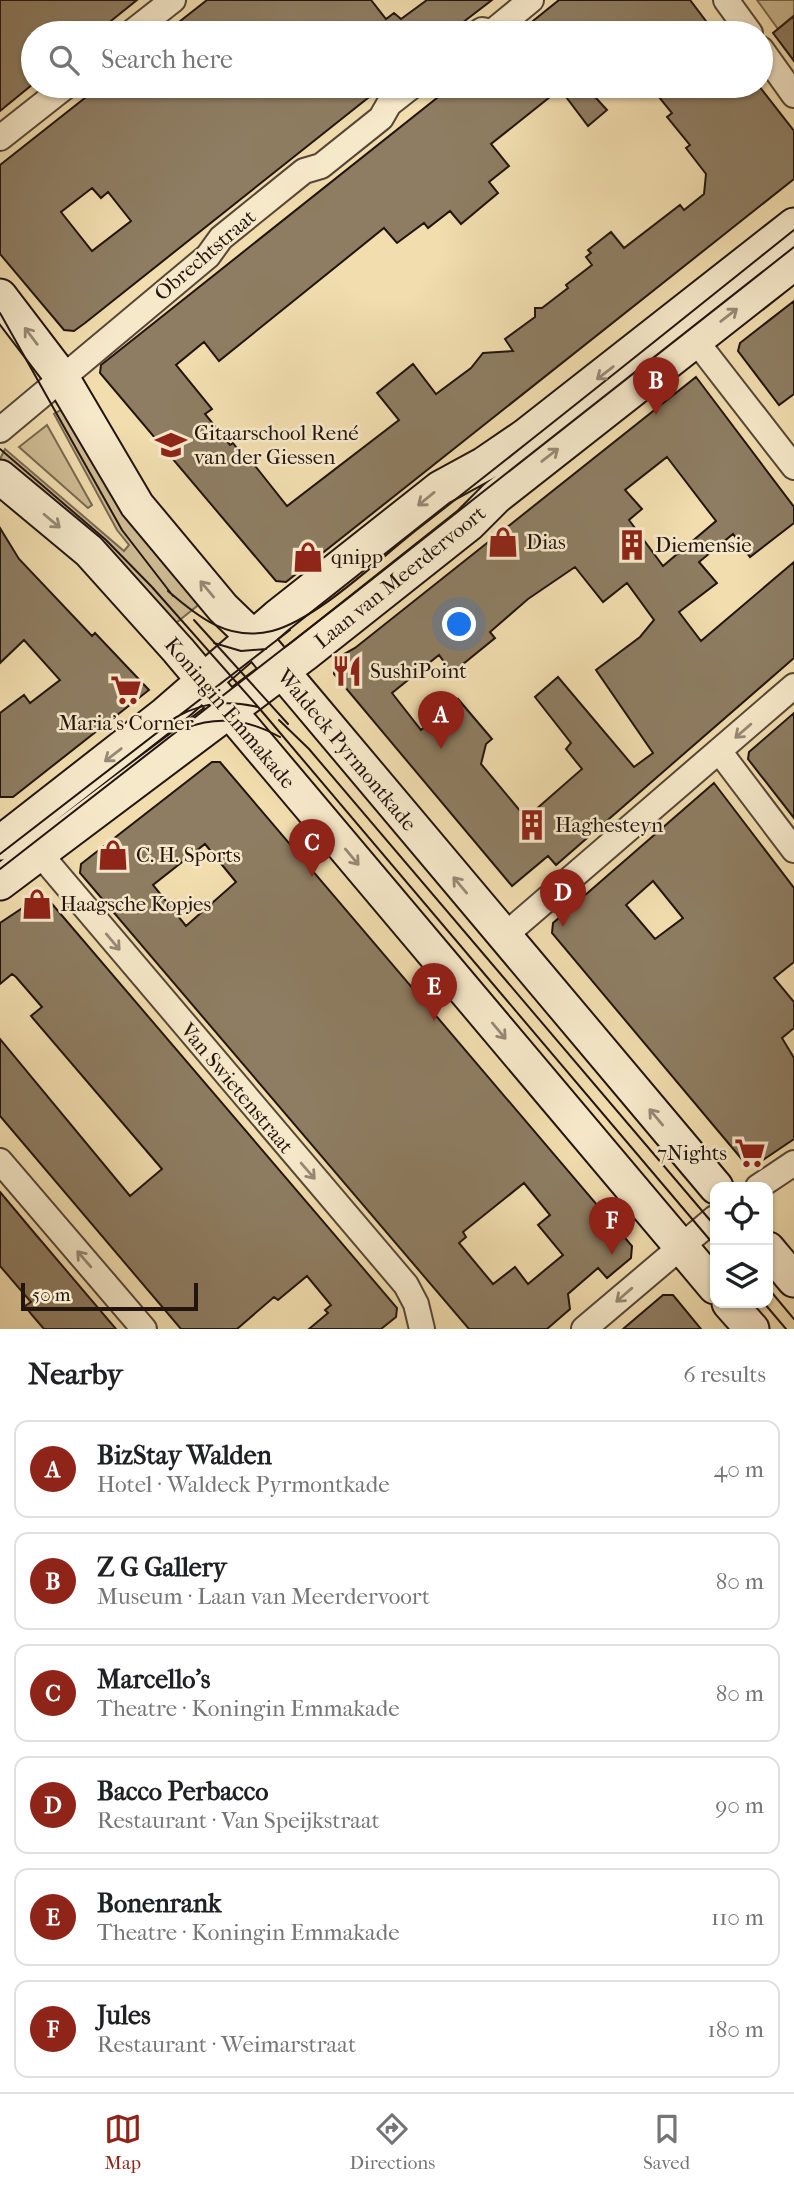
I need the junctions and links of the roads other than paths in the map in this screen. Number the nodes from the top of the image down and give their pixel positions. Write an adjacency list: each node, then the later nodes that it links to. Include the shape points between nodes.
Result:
1 (173, 0): 4 (street)
2 (531, 0): 5 (street)
3 (726, 0): 6 (street)
4 (146, 21)
5 (505, 21)
6 (741, 21)
7 (773, 66): 8 (street)
8 (794, 95)
9 (51, 98): 11 (street)
10 (397, 98): 16 (street, Obrechtstraat, via 381,118 321,166 304,171 272,196 221,238 208,256)
11 (0, 138)
12 (794, 225): 20 (main road, Laan van Meerdervoort, one-way to 20, via 525,436 440,488)
13 (794, 263): 15 (main road, Laan van Meerdervoort, one-way to 13)
14 (0, 296): 16 (main road, Waldeck Pyrmontkade, one-way to 14)
15 (696, 341): 18 (street); 21 (main road, Laan van Meerdervoort, one-way to 15)
16 (61, 376): 17 (street, Obrechtstraat); 20 (main road, Waldeck Pyrmontkade, one-way to 16, via 137,505)
17 (0, 430)
18 (794, 467)
19 (0, 477): 22 (main road, Koningin Emmakade, one-way to 22, via 89,551)
20 (254, 639): 21 (main road, Waldeck Pyrmontkade); 22 (main road, Laan van Meerdervoort)
21 (281, 671): 24 (main road, Laan van Meerdervoort); 30 (main road, Waldeck Pyrmontkade, one-way to 21)
22 (204, 681): 24 (main road, Koningin Emmakade); 26 (main road, Laan van Meerdervoort, one-way to 26)
23 (794, 686): 25 (street, one-way to 25)
24 (229, 711): 28 (main road, Laan van Meerdervoort); 36 (main road, Koningin Emmakade, one-way to 36)
25 (719, 751): 27 (street); 30 (street)
26 (0, 843)
27 (794, 850)
28 (40, 854): 29 (main road, Laan van Meerdervoort); 42 (street, Van Swietenstraat, one-way to 42, via 406,1285)
29 (0, 883)
30 (503, 937): 33 (main road, Waldeck Pyrmontkade, one-way to 30)
31 (0, 1161): 41 (street, one-way to 31)
32 (794, 1163): 34 (street)
33 (712, 1182)
34 (766, 1182)
35 (710, 1223): 36 (street)
36 (681, 1247): 39 (main road, Koningin Emmakade); 43 (street, one-way to 43)
37 (773, 1255): 38 (main road)
38 (794, 1280)
39 (710, 1281)
40 (733, 1308): 44 (main road)
41 (144, 1329)
42 (422, 1329)
43 (584, 1329)
44 (751, 1329)

